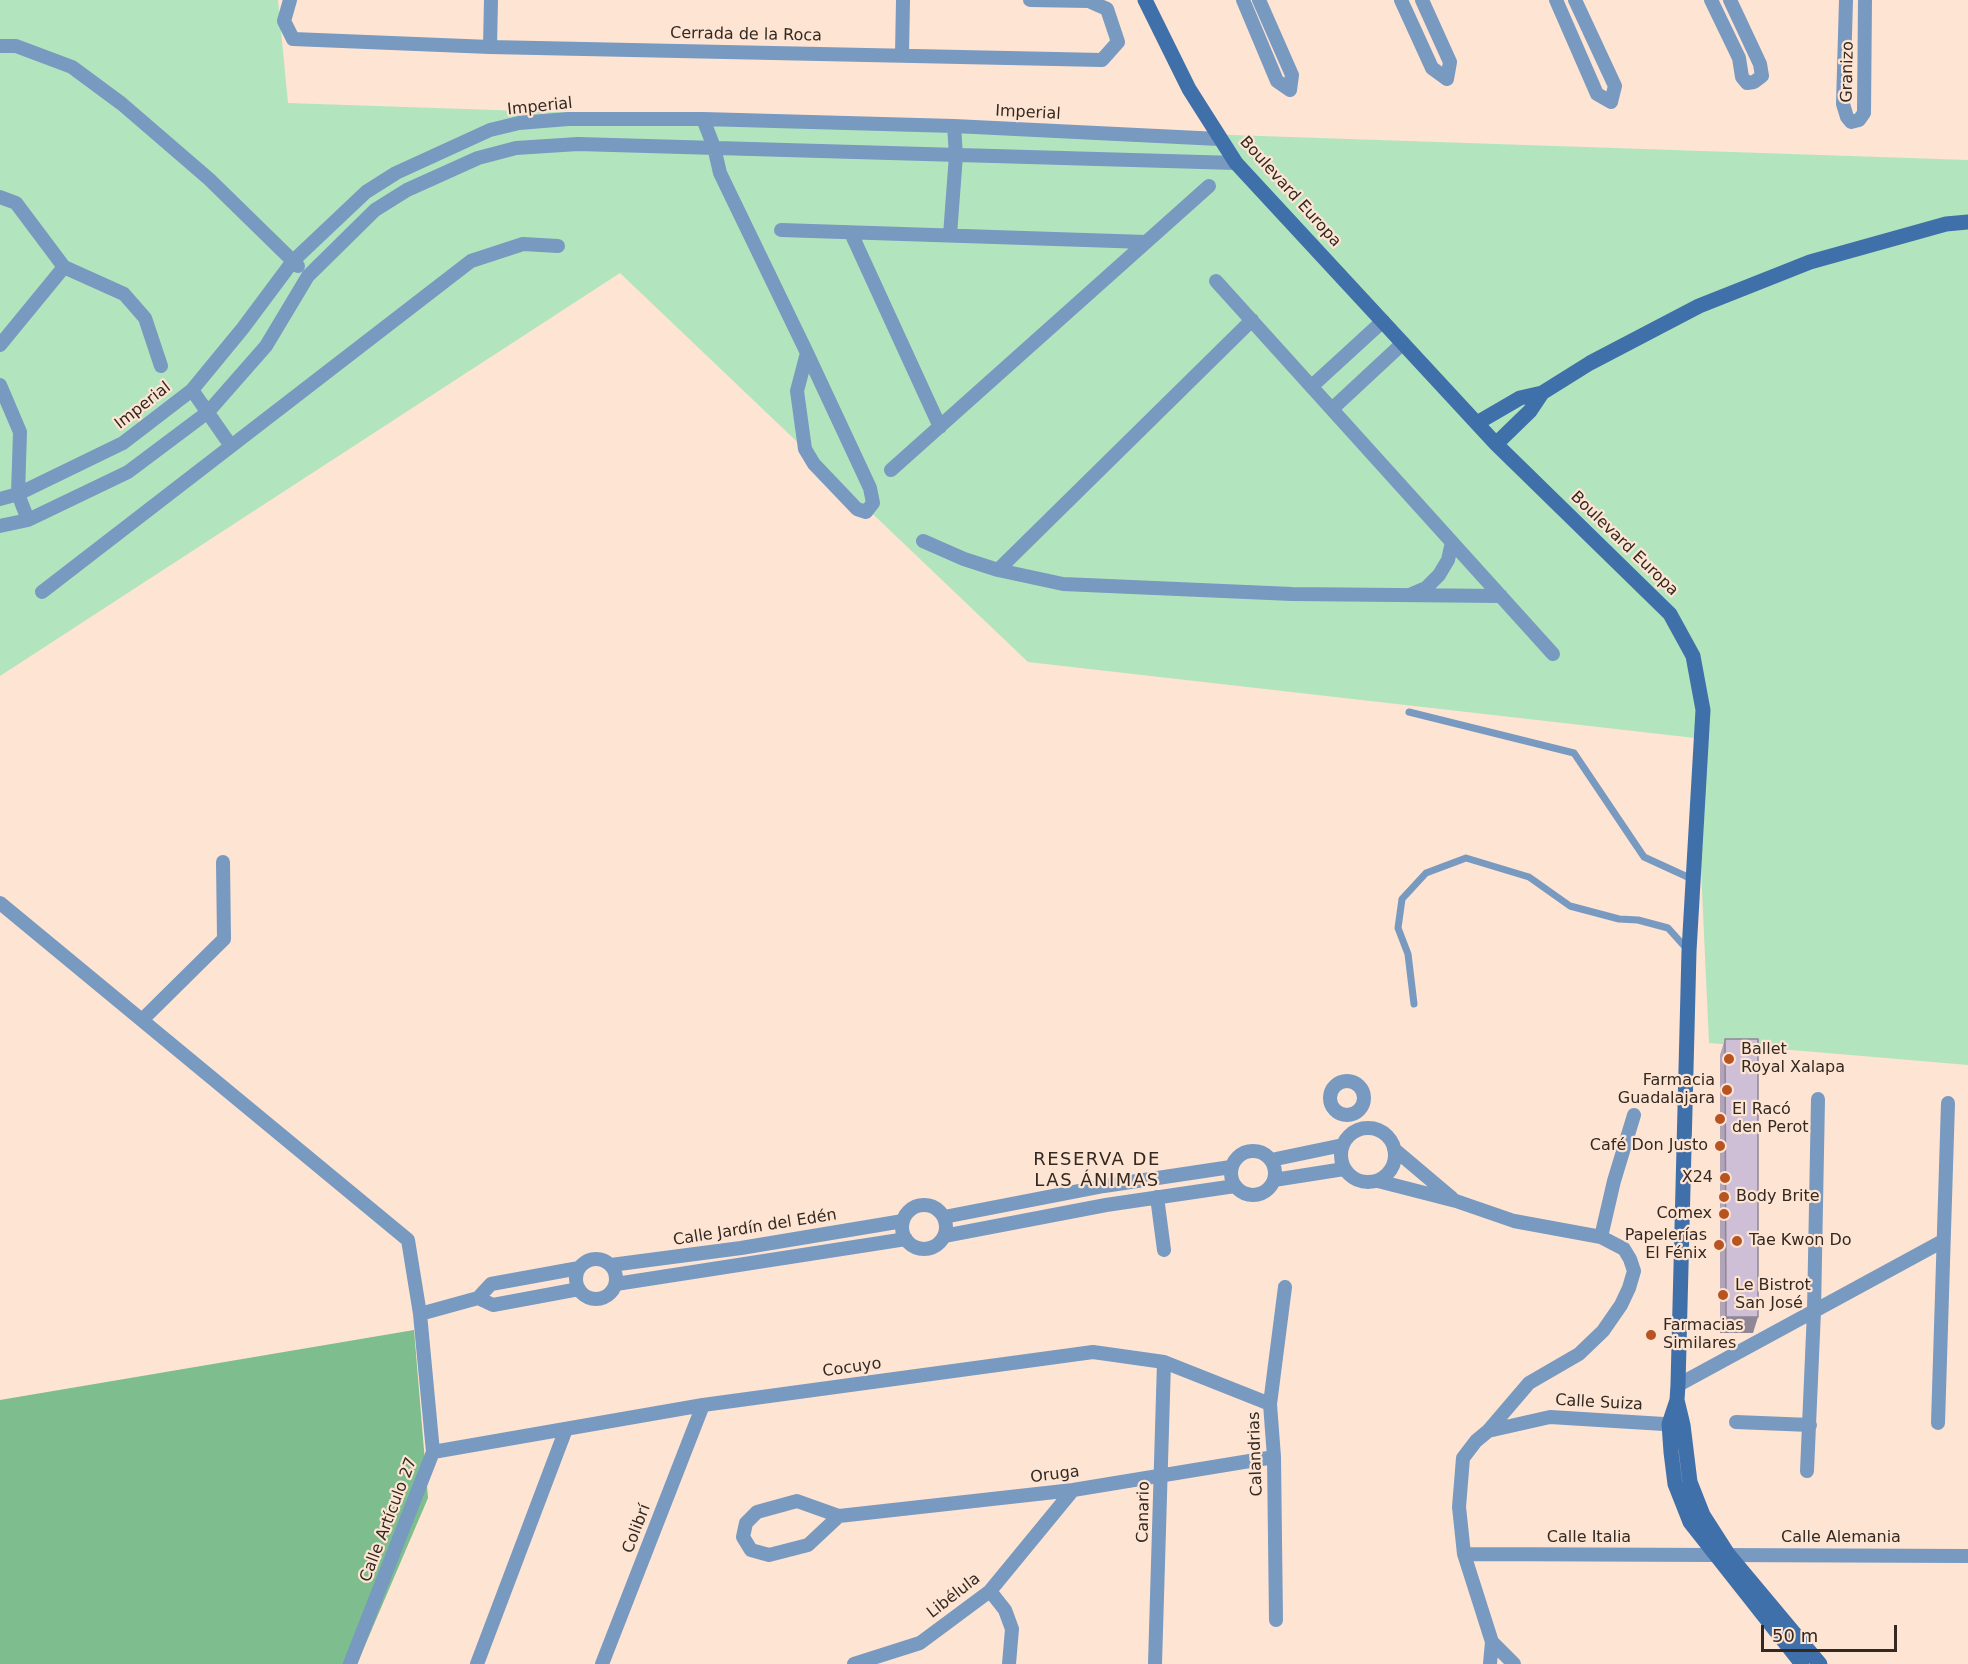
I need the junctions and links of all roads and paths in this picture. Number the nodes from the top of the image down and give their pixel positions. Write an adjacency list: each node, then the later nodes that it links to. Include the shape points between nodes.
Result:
1 (290, 0): 17 (street, Cerrada de la Roca, via 284,21 294,39)
2 (491, 0): 17 (street)
3 (903, 0): 18 (street)
4 (1030, 0): 18 (street, Cerrada de la Roca, via 1089,1 1107,9 1118,42 1102,60)
5 (1145, 0): 21 (main road, Boulevard Europa)
6 (1243, 0): 7 (street, via 1277,81 1290,90 1292,75)
7 (1259, 0)
8 (1401, 0): 9 (street, via 1432,68 1447,79 1450,62)
9 (1422, 0)
10 (1556, 0): 11 (street, via 1597,94 1611,102 1615,86)
11 (1575, 0)
12 (1711, 0): 13 (street, via 1739,58 1742,77 1747,83 1755,82 1761,76 1760,64)
13 (1730, 0)
14 (1846, 0): 15 (street, Granizo, via 1843,104 1851,122 1864,113)
15 (1865, 0)
16 (0, 46): 33 (street, via 16,46 72,67 122,104 209,179)
17 (490, 47): 18 (street, Cerrada de la Roca)
18 (902, 55)
19 (703, 119): 20 (street, Imperial); 22 (street); 33 (street, Imperial, via 568,119 490,130 396,173 366,192)
20 (954, 126): 21 (street, Imperial); 23 (street)
21 (1219, 139): 24 (main road, Boulevard Europa)
22 (714, 147): 23 (street); 35 (street, via 578,144 516,148 478,158 407,190 375,210); 41 (street, via 720,173)
23 (956, 155): 24 (street); 30 (street)
24 (1236, 163): 38 (main road, Boulevard Europa)
25 (1209, 186): 31 (street)
26 (0, 197): 34 (street, via 16,203)
27 (1968, 222): 46 (main road, via 1946,224 1810,262 1699,306)
28 (782, 230): 29 (street)
29 (851, 233): 30 (street); 50 (street)
30 (950, 234): 31 (street)
31 (1146, 242): 50 (street)
32 (558, 246): 52 (street, via 523,244 471,261)
33 (293, 261): 35 (street); 45 (street, Imperial)
34 (64, 267): 40 (street); 42 (street, via 124,294 145,318)
35 (308, 276): 48 (street, via 266,346)
36 (1216, 281): 37 (street)
37 (1252, 320): 44 (street); 60 (street)
38 (1383, 321): 39 (main road, Boulevard Europa); 44 (street)
39 (1403, 343): 47 (street); 49 (main road, Boulevard Europa)
40 (0, 345)
41 (807, 353): 41 (street, via 870,488 873,503 867,512 857,508 814,464 805,449 797,391)
42 (161, 366)
43 (0, 385): 54 (street, via 20,432)
44 (1312, 386): 47 (street)
45 (192, 390): 48 (street); 54 (street, Imperial, via 123,443)
46 (1542, 393): 49 (main road, via 1520,398); 51 (main road, via 1530,411)
47 (1332, 409): 59 (street)
48 (208, 412): 52 (street); 56 (street, via 128,472)
49 (1477, 423): 51 (main road, Boulevard Europa)
50 (940, 427): 53 (street)
51 (1496, 444): 67 (main road, Boulevard Europa, via 1670,615 1693,656 1703,710)
52 (231, 446): 61 (street)
53 (891, 470)
54 (18, 495): 55 (street, Imperial); 56 (street)
55 (0, 500)
56 (28, 520): 57 (street)
57 (0, 526)
58 (923, 541): 60 (street)
59 (1452, 542): 62 (street, via 1439,575 1426,588); 63 (street)
60 (998, 570): 62 (street, via 1063,584)
61 (42, 592)
62 (1410, 595): 63 (street)
63 (1501, 596): 64 (street)
64 (1553, 654)
65 (1409, 711): 67 (lane, via 1574,753 1644,857)
66 (223, 862): 71 (street, via 224,939)
67 (1693, 879): 69 (main road, Boulevard Europa)
68 (0, 903): 71 (street)
69 (1689, 951): 70 (lane, via 1668,928 1570,906 1530,877 1466,858 1426,873 1402,899 1398,928 1408,954); 107 (main road, Boulevard Europa)
70 (1414, 1004)
71 (142, 1020): 105 (street, Calle Artículo 27, via 408,1240)
72 (1818, 1099): 104 (street)
73 (1948, 1103): 94 (street)
74 (1634, 1115): 92 (street)
75 (1348, 1116): 76 (street)
76 (1355, 1131): 77 (street); 78 (street, via 1379,1131)
77 (1343, 1145): 79 (street); 81 (street)
78 (1394, 1149): 83 (street, via 1394,1164); 87 (street)
79 (1271, 1160): 80 (street, via 1260,1151 1245,1152 1238,1155); 82 (street)
80 (1231, 1167): 84 (street); 85 (street)
81 (1344, 1169): 82 (street); 83 (street, via 1360,1181)
82 (1274, 1180): 85 (street, via 1259,1194 1246,1194)
83 (1378, 1181): 87 (street)
84 (1104, 1186): 88 (street); 89 (street)
85 (1235, 1186): 86 (street)
86 (1157, 1197): 88 (street); 96 (street)
87 (1456, 1201): 92 (street, via 1514,1221)
88 (1106, 1205): 91 (street)
89 (944, 1217): 90 (street, via 933,1207 918,1206); 91 (street)
90 (903, 1221): 93 (street); 95 (street, Calle Jardín del Edén)
91 (944, 1236): 93 (street, via 936,1246 923,1249)
92 (1601, 1237): 115 (street, via 1624,1250 1634,1271 1621,1305 1603,1331 1579,1354 1529,1383)
93 (906, 1239): 98 (street, Calle Jardín del Edén)
94 (1943, 1241): 104 (street); 111 (street)
95 (741, 1248): 97 (street, Calle Jardín del Edén); 98 (street)
96 (1164, 1250)
97 (611, 1265): 99 (street, via 594,1258); 100 (street)
98 (742, 1265): 100 (street, Calle Jardín del Edén)
99 (579, 1268): 102 (street); 103 (street, via 490,1284)
100 (616, 1284): 102 (street, via 603,1298 589,1298)
101 (1285, 1287): 108 (street, Calandrias)
102 (579, 1289): 103 (street, via 493,1305)
103 (478, 1298): 105 (street)
104 (1814, 1311): 107 (street); 113 (street)
105 (420, 1314): 116 (street, Calle Artículo 27)
106 (1164, 1362): 108 (street, Cocuyo); 109 (street, Cocuyo, via 1093,1352); 119 (street, Canario)
107 (1677, 1393): 112 (main road, Boulevard Europa)
108 (1270, 1404): 117 (street, Calandrias)
109 (703, 1406): 114 (street, Cocuyo); 130 (street, Colibrí)
110 (1736, 1422): 113 (street)
111 (1938, 1423)
112 (1676, 1425): 115 (street, Calle Suiza, via 1550,1417); 123 (main road, Boulevard Europa, via 1690,1482)
113 (1810, 1425): 118 (street)
114 (566, 1429): 116 (street, Cocuyo); 129 (street)
115 (1488, 1431): 122 (street, via 1463,1458 1459,1507)
116 (433, 1452): 128 (street, Calle Artículo 27)
117 (1274, 1457): 119 (street, Oruga); 126 (street, Calandrias)
118 (1807, 1472)
119 (1161, 1476): 120 (street, Oruga); 133 (street, Canario)
120 (1073, 1490): 121 (street, Oruga); 125 (street, Libélula)
121 (839, 1516): 121 (street, via 797,1502 757,1512 746,1523 743,1537 751,1550 769,1556 808,1545)
122 (1464, 1554): 123 (street, Calle Italia); 127 (street)
123 (1721, 1554): 124 (street, Calle Alemania); 136 (main road, Boulevard Europa); 137 (main road, Boulevard Europa)
124 (1968, 1556)
125 (990, 1590): 131 (street, Libélula, via 920,1643); 132 (street, via 1005,1610 1012,1629)
126 (1276, 1620)
127 (1492, 1642): 134 (street); 135 (street)
128 (350, 1664)
129 (477, 1664)
130 (602, 1664)
131 (856, 1664)
132 (1009, 1664)
133 (1155, 1664)
134 (1490, 1664)
135 (1514, 1664)
136 (1802, 1664)
137 (1820, 1664)

